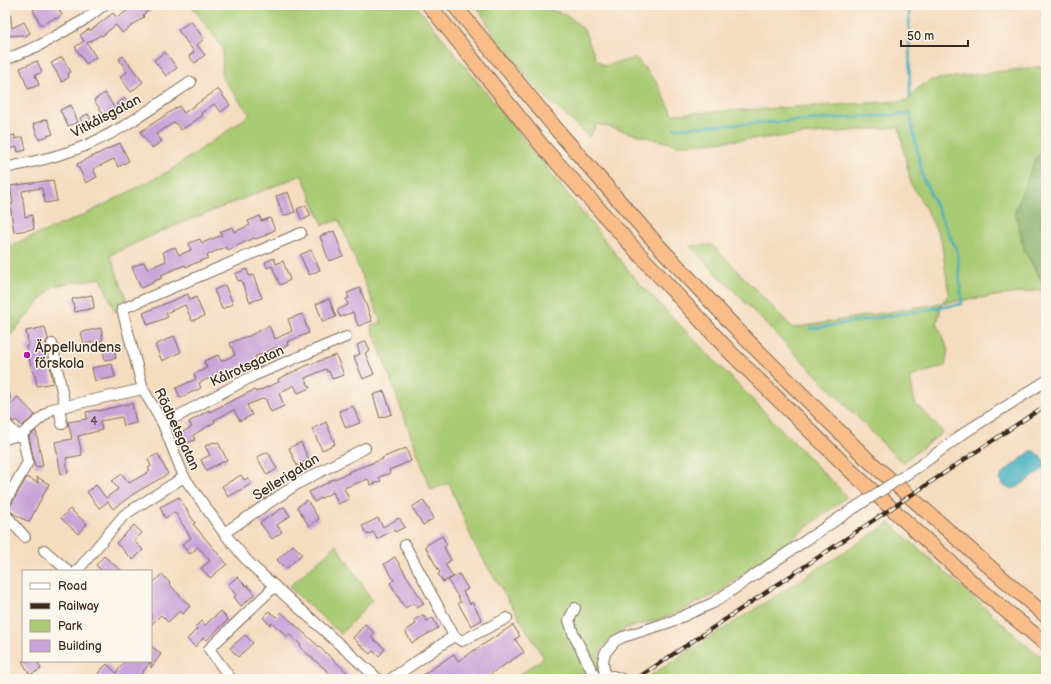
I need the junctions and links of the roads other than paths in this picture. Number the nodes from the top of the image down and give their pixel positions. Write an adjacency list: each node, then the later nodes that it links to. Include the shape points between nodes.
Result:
1 (104, 5): 4 (street, via 84,20 40,45)
2 (429, 5): 33 (highway, via 543,147 730,352 853,473 975,586)
3 (454, 5): 30 (highway, via 558,131 655,242 745,338 867,459)
4 (5, 60)
5 (191, 82): 6 (street, Vitkålsgatan, via 117,130 87,145)
6 (5, 168)
7 (301, 233): 11 (street, Rödbetsgatan, via 122,309)
8 (346, 337): 15 (street, Kålrotsgatan, via 253,376)
9 (52, 344): 12 (street)
10 (1046, 381): 34 (street, bridge, via 967,431 921,465 714,604 615,641 605,653)
11 (143, 389): 12 (street); 15 (street, Rödbetsgatan)
12 (62, 407): 14 (street); 16 (street, via 52,409 39,424)
13 (5, 423): 16 (street)
14 (62, 424)
15 (162, 424): 19 (street, Rödbetsgatan)
16 (20, 435): 17 (street); 20 (street, via 28,462)
17 (5, 439)
18 (365, 448): 22 (street, Sellerigatan, via 297,484)
19 (184, 477): 22 (street, Rödbetsgatan); 27 (street, via 124,515)
20 (5, 502)
21 (5, 514): 23 (street)
22 (224, 533): 28 (street, Rödbetsgatan, via 249,563)
23 (25, 537)
24 (405, 545): 32 (street)
25 (44, 550): 26 (street)
26 (67, 570)
27 (78, 570)
28 (275, 586): 35 (street, via 209,650); 36 (street, Rödbetsgatan)
29 (575, 608): 34 (street, via 569,620 573,633)
30 (1046, 616)
31 (507, 618): 32 (street, via 462,641)
32 (454, 636): 37 (street)
33 (1046, 644)
34 (600, 678): 38 (street, via 613,676)
35 (231, 679)
36 (378, 679)
37 (391, 679)
38 (622, 679)

